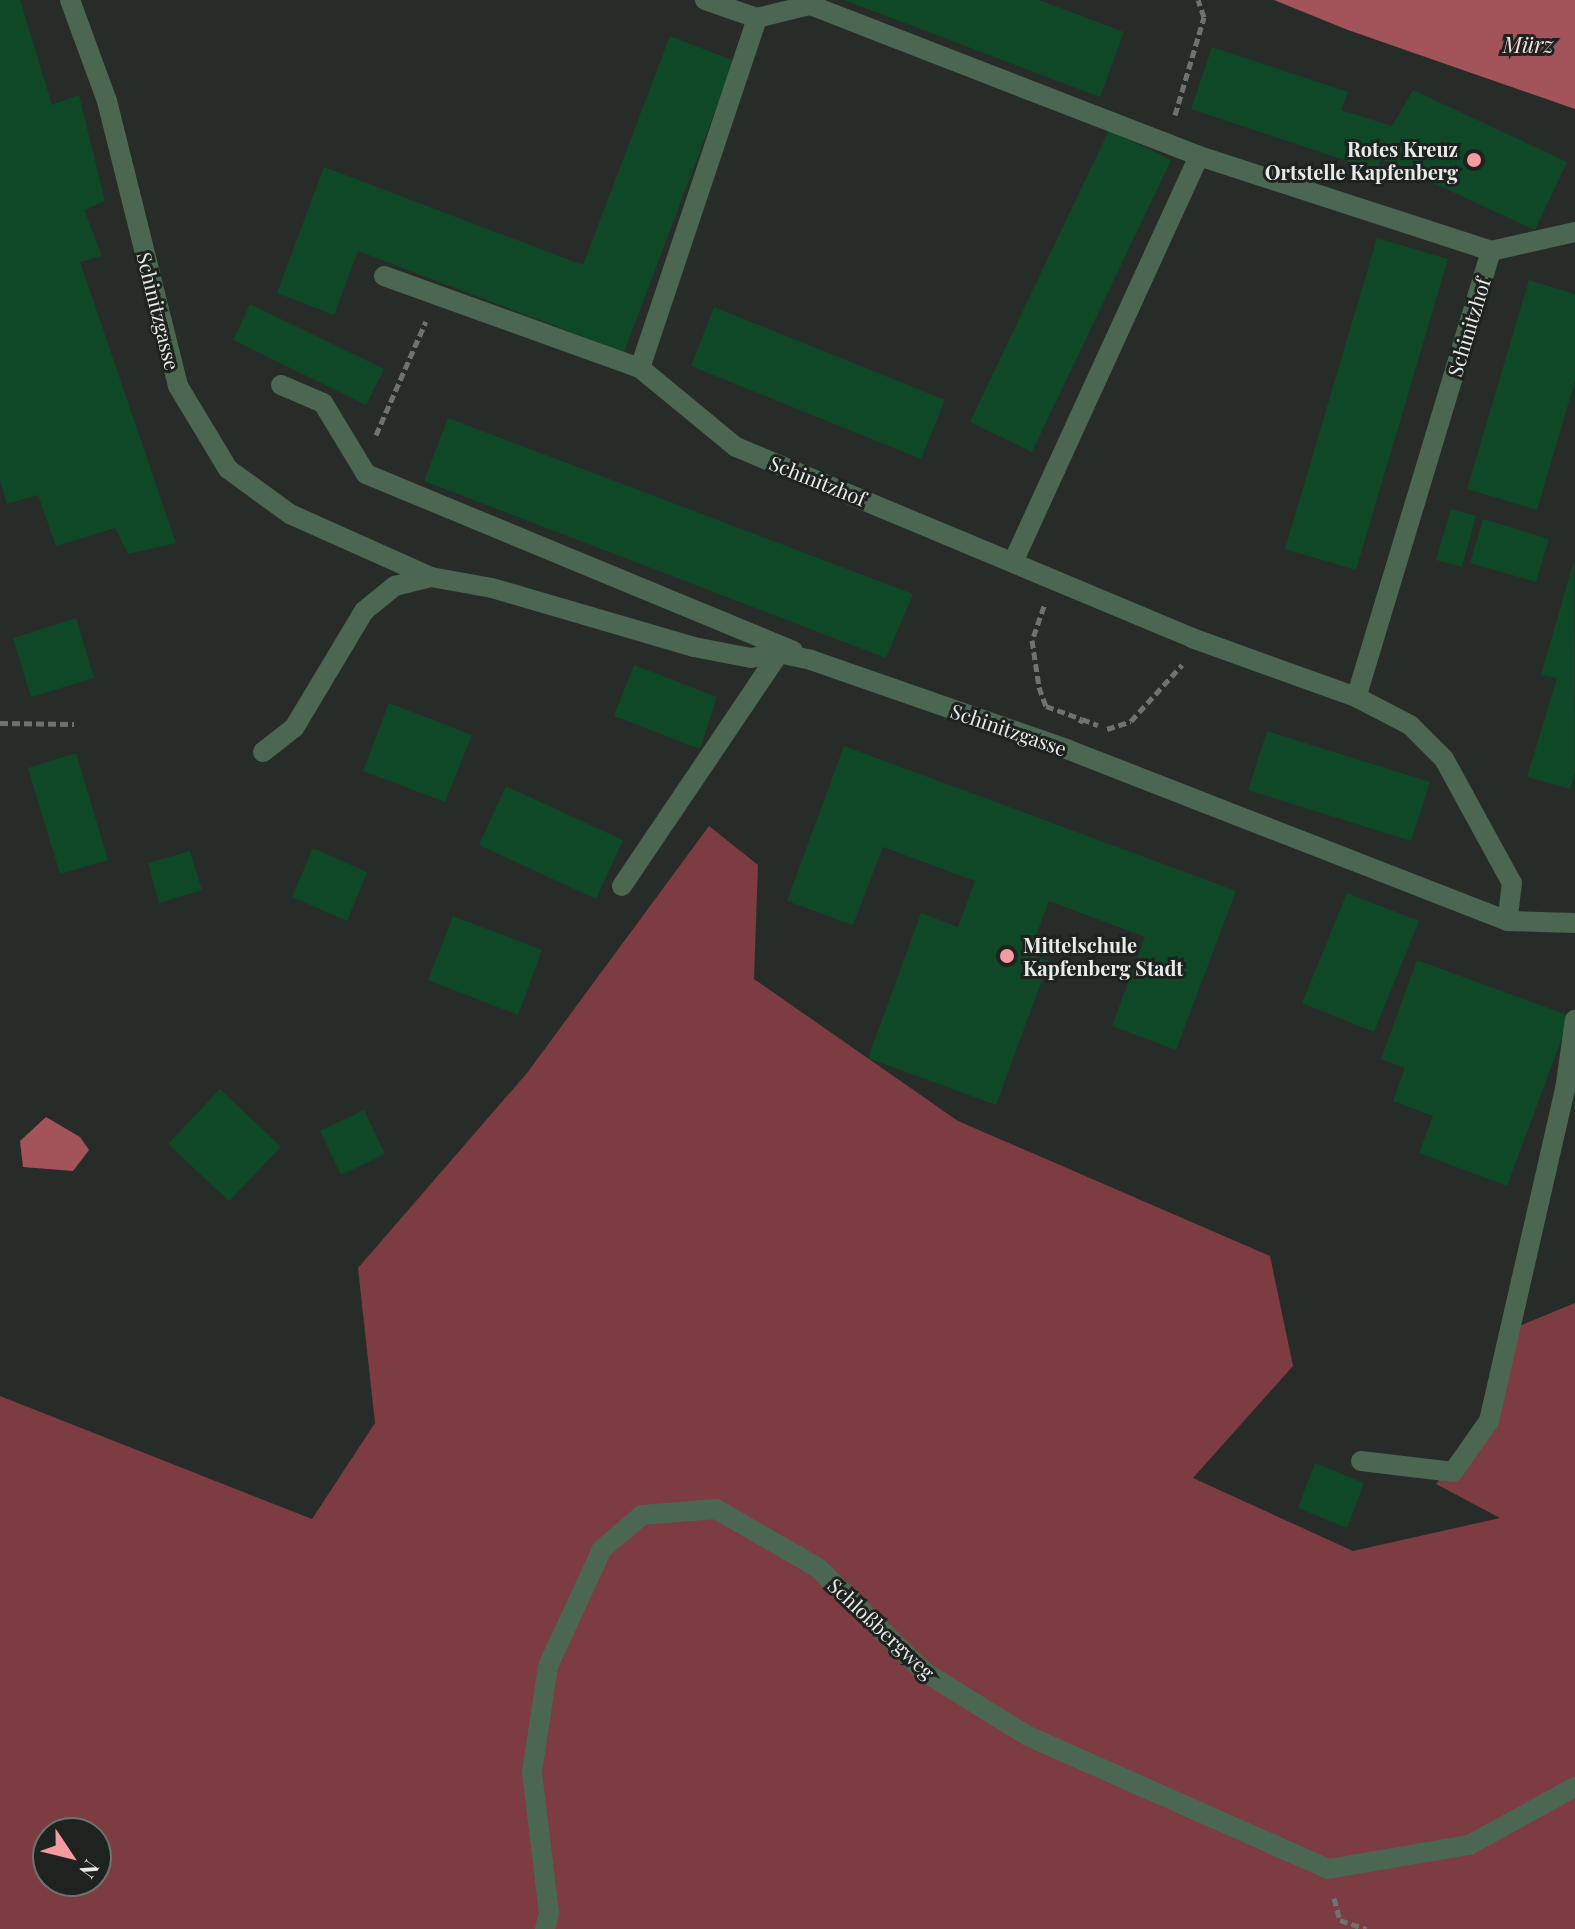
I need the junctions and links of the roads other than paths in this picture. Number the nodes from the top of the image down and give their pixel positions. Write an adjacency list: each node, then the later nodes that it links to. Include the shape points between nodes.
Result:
1 (705, 0): 3 (street)
2 (73, 7): 11 (street, Schinitzgasse, via 107,101 178,386 228,469 290,514)
3 (757, 18): 4 (street, Schinitzhof, via 810,5); 8 (street)
4 (1199, 156): 6 (street, Schinitzhof); 10 (street)
5 (1575, 232): 6 (street)
6 (1491, 251): 14 (street, Schinitzhof)
7 (384, 276): 8 (street, Schinitzhof)
8 (640, 368): 10 (street, Schinitzhof, via 736,447)
9 (281, 385): 13 (street, via 323,403 366,474)
10 (1014, 560): 14 (street, Schinitzhof, via 1192,638)
11 (431, 577): 12 (street, Schinitzgasse, via 492,588 694,647 751,658); 15 (street, Schinitzgasse, via 395,586 364,611 294,728)
12 (779, 653): 13 (street, Schinitzgasse); 16 (street)
13 (811, 660): 17 (street, Schinitzgasse, via 1069,750)
14 (1356, 697): 17 (street, Schinitzhof, via 1410,725 1444,759 1512,883)
15 (263, 752)
16 (622, 886)
17 (1507, 921): 18 (street, Schinitzgasse)
18 (1575, 923)
19 (1575, 1020): 20 (street, via 1565,1090 1489,1421 1453,1472)
20 (1361, 1461)
21 (1575, 1787): 22 (street, Schloßbergweg, via 1469,1845 1328,1869 1028,1736 923,1671 818,1568 716,1509 642,1515 602,1549 548,1666 532,1772 549,1913)
22 (545, 1929)

